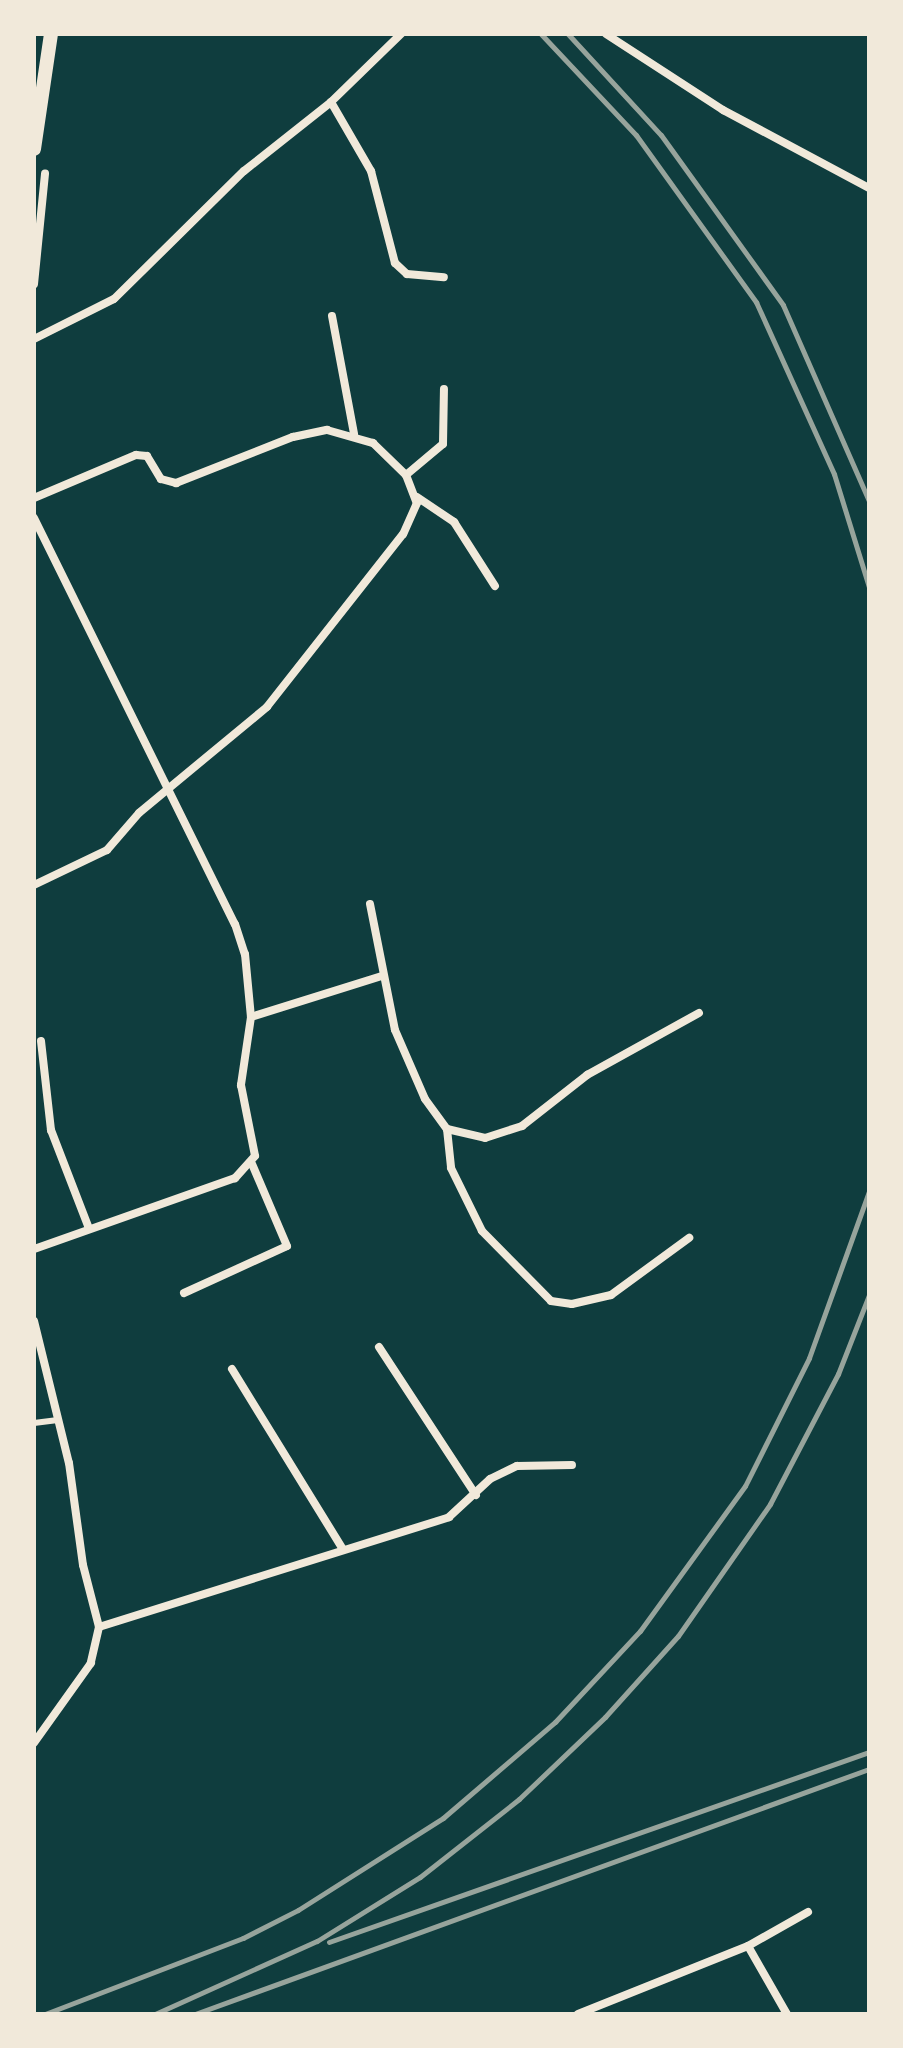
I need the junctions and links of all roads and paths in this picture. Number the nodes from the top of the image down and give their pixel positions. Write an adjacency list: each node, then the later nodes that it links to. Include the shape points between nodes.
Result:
1 (51, 34): 5 (street)
2 (401, 34): 4 (street)
3 (606, 34): 7 (street, via 723,110)
4 (331, 102): 8 (street, via 371,171 395,263 407,274); 11 (street, via 244,171 114,299)
5 (34, 149)
6 (45, 174): 9 (street)
7 (869, 188)
8 (444, 277)
9 (34, 284)
10 (332, 316): 13 (street)
11 (34, 339)
12 (444, 389): 14 (street, via 443,444)
13 (354, 434): 14 (street, via 373,443); 16 (street, via 327,430 293,437 176,483 161,479 147,456 136,455)
14 (406, 475): 15 (street)
15 (417, 497): 18 (street, via 454,522); 19 (street, via 403,534 267,707)
16 (34, 498)
17 (34, 518): 19 (street)
18 (495, 586)
19 (166, 793): 20 (street, via 97,858); 24 (street, via 235,924 245,954)
20 (34, 885)
21 (370, 904): 22 (street)
22 (382, 976): 24 (street); 26 (street, via 395,1030 425,1099)
23 (699, 1013): 26 (street, via 587,1075 522,1126 485,1138)
24 (251, 1017): 27 (street, via 241,1085)
25 (41, 1041): 28 (street, via 51,1130)
26 (447, 1129): 29 (street, via 451,1168 482,1231 551,1301 572,1304 611,1295)
27 (252, 1163): 28 (street, via 235,1178); 31 (street, via 287,1246)
28 (88, 1226): 30 (street)
29 (689, 1238)
30 (34, 1249)
31 (184, 1293)
32 (34, 1321): 35 (street)
33 (379, 1347): 38 (street)
34 (232, 1369): 39 (street)
35 (58, 1420): 36 (lane); 40 (street)
36 (34, 1423)
37 (572, 1465): 38 (street, via 517,1466 490,1479)
38 (476, 1495): 39 (street, via 449,1517)
39 (342, 1548): 40 (street)
40 (99, 1627): 41 (street, via 91,1663)
41 (34, 1743)
42 (808, 1912): 43 (street)
43 (748, 1946): 44 (street); 45 (street)
44 (578, 2014)
45 (787, 2014)

